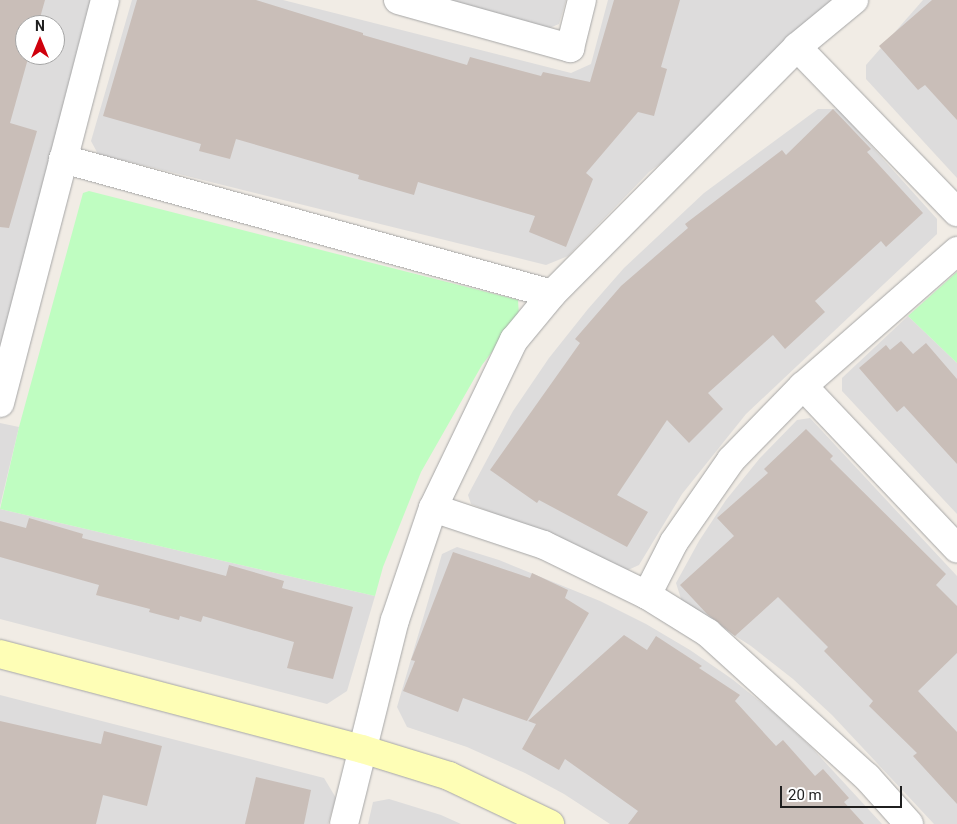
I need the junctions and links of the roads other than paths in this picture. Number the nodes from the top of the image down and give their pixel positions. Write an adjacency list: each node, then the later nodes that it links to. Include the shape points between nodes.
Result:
1 (105, 0): 6 (street)
2 (398, 0): 3 (street, via 570,48)
3 (582, 0)
4 (854, 0): 5 (street)
5 (797, 47): 7 (street); 9 (street)
6 (63, 159): 9 (street); 11 (street)
7 (957, 212)
8 (957, 251): 10 (street)
9 (552, 294): 12 (street, via 514,340)
10 (803, 386): 13 (street); 14 (street, via 731,460 674,542)
11 (0, 403)
12 (434, 508): 14 (street, via 544,545); 16 (street, via 395,620)
13 (957, 548)
14 (647, 596): 19 (street, via 708,633 867,777)
15 (0, 654): 16 (street)
16 (362, 749): 17 (street); 18 (street, via 449,776)
17 (344, 824)
18 (550, 824)
19 (909, 824)

